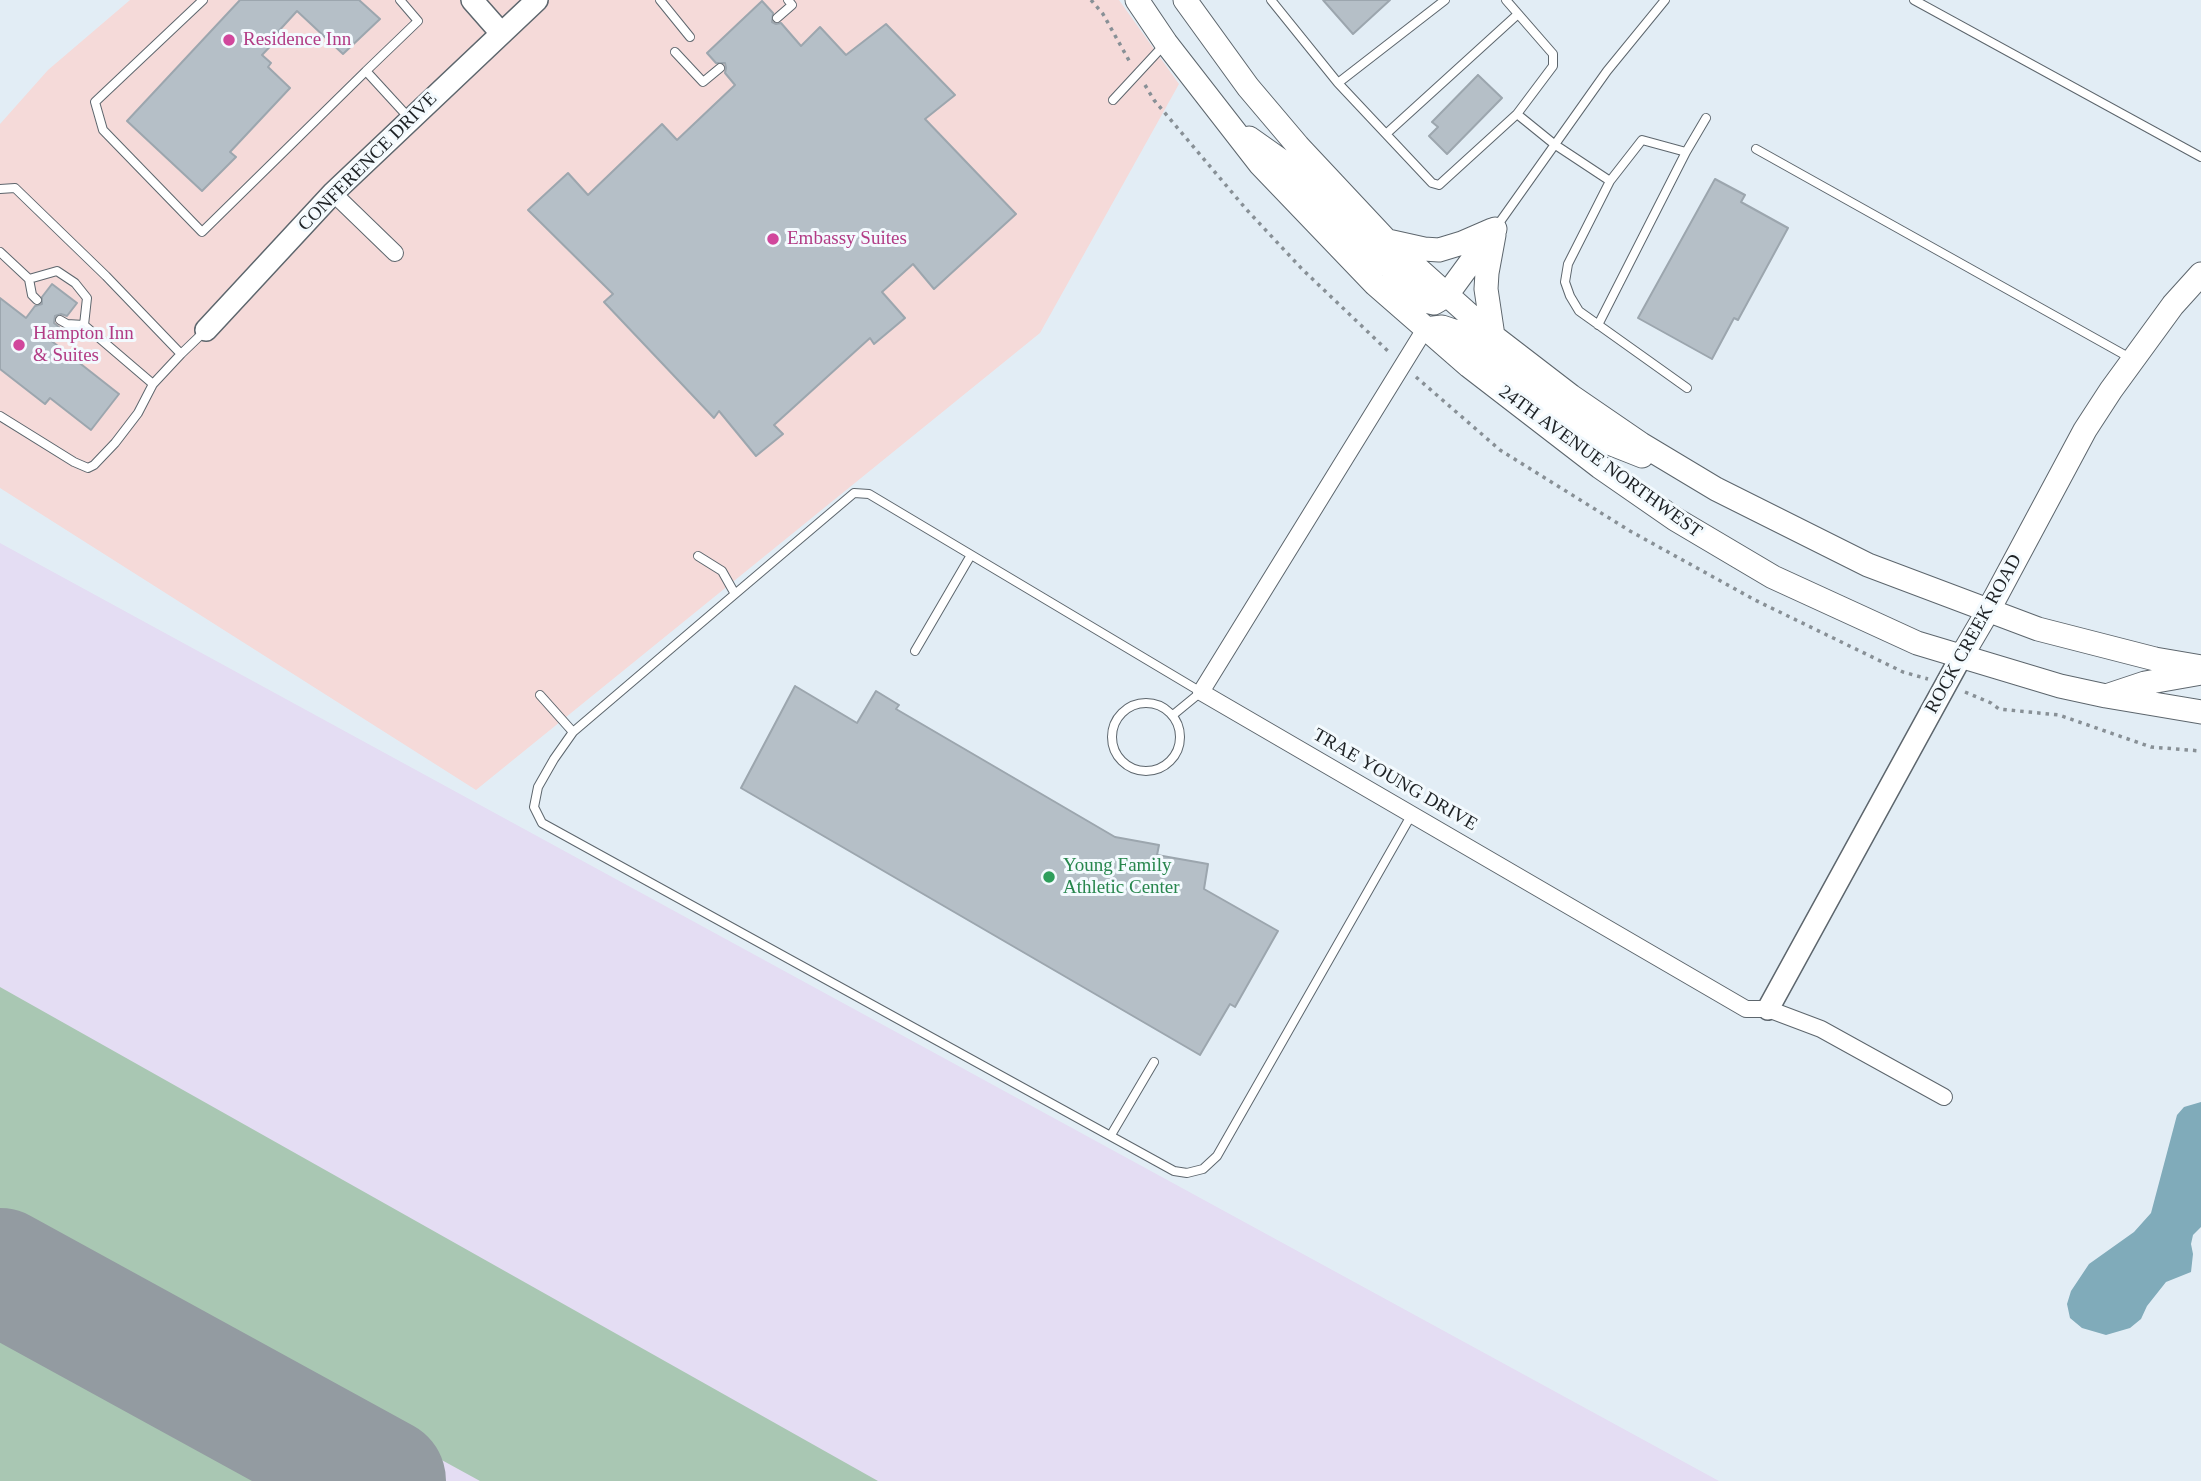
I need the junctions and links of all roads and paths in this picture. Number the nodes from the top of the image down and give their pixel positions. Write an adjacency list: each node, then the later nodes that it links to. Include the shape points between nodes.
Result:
1 (203, 0): 21 (lane, via 95,102 103,130 202,232)
2 (400, 0): 21 (lane, via 418,21)
3 (472, 0): 16 (street)
4 (537, 0): 16 (street, CONFERENCE DRIVE)
5 (660, 0): 17 (lane)
6 (788, 0): 15 (lane, via 792,5)
7 (1137, 0): 18 (main road, 24TH AVENUE NORTHWEST)
8 (1185, 0): 37 (main road, 24TH AVENUE NORTHWEST, via 1248,87)
9 (1271, 0): 22 (lane)
10 (1506, 0): 14 (lane)
11 (1665, 0): 29 (lane)
12 (1914, 0): 32 (lane)
13 (1442, 1): 22 (lane)
14 (1518, 14): 24 (lane, via 1554,60); 28 (lane)
15 (777, 18)
16 (501, 33): 27 (street, CONFERENCE DRIVE)
17 (690, 37)
18 (1166, 43): 23 (lane); 25 (main road, 24TH AVENUE NORTHWEST)
19 (675, 52): 20 (lane, via 704,82)
20 (720, 68)
21 (366, 71): 27 (lane)
22 (1338, 83): 28 (lane)
23 (1113, 100)
24 (1517, 114): 28 (lane, via 1439,185); 29 (lane)
25 (1224, 118): 42 (main road, via 1290,167 1424,302 1434,303); 47 (main road, 24TH AVENUE NORTHWEST, via 1319,228)
26 (1706, 118): 31 (lane)
27 (410, 119): 35 (street, CONFERENCE DRIVE)
28 (1386, 134)
29 (1554, 144): 33 (lane); 36 (lane)
30 (1756, 149): 51 (lane)
31 (1686, 152): 33 (lane, via 1642,140); 46 (lane)
32 (2201, 157)
33 (1610, 181): 46 (lane, via 1568,264 1565,282 1579,312)
34 (0, 189): 50 (lane, via 15,188)
35 (333, 193): 39 (street); 48 (street, CONFERENCE DRIVE)
36 (1495, 229): 37 (main road, via 1439,250); 42 (main road); 49 (main road, via 1487,273)
37 (1387, 241): 42 (main road, 24TH AVENUE NORTHWEST)
38 (0, 252): 41 (lane)
39 (395, 253)
40 (2201, 274): 51 (main road, ROCK CREEK ROAD)
41 (29, 279): 43 (lane); 45 (lane, via 57,271 75,283 87,298)
42 (1446, 296): 49 (main road, 24TH AVENUE NORTHWEST)
43 (37, 300)
44 (60, 320): 45 (lane)
45 (84, 325): 52 (lane)
46 (1598, 325): 53 (lane)
47 (1425, 329): 55 (main road, via 1442,327 1457,332 1599,439); 61 (main road, 24TH AVENUE NORTHWEST, via 1600,467 1719,547 1844,611); 64 (street)
48 (206, 330): 50 (lane)
49 (1493, 336): 55 (main road, 24TH AVENUE NORTHWEST, via 1571,396)
50 (181, 354): 52 (lane)
51 (2133, 359): 59 (main road, ROCK CREEK ROAD, via 2085,430)
52 (152, 384): 54 (lane, via 116,443 88,468)
53 (1687, 388)
54 (0, 416)
55 (1700, 479): 59 (main road, 24TH AVENUE NORTHWEST, via 1868,565)
56 (971, 555): 58 (lane, via 869,494 854,493); 60 (lane); 64 (lane)
57 (698, 556): 58 (lane, via 722,571)
58 (735, 594): 69 (lane)
59 (1988, 611): 61 (main road, ROCK CREEK ROAD); 62 (main road, 24TH AVENUE NORTHWEST, via 2155,659)
60 (915, 651)
61 (1961, 657): 66 (main road, 24TH AVENUE NORTHWEST); 71 (street, ROCK CREEK ROAD)
62 (2201, 667)
63 (2201, 673): 66 (main road)
64 (1201, 692): 68 (lane); 70 (street, TRAE YOUNG DRIVE)
65 (540, 695): 69 (lane)
66 (2106, 696): 67 (main road, 24TH AVENUE NORTHWEST)
67 (2201, 712)
68 (1173, 715): 68 (lane, via 1150,703 1127,708 1113,726 1111,738 1119,759 1148,771 1168,763 1179,744)
69 (573, 732): 74 (lane, via 538,787 534,807 542,823)
70 (1412, 814): 71 (street, TRAE YOUNG DRIVE, via 1746,1009); 74 (lane, via 1217,1156 1203,1169 1174,1171)
71 (1768, 1009): 73 (street, TRAE YOUNG DRIVE, via 1821,1029)
72 (1154, 1062): 74 (lane)
73 (1944, 1097)
74 (1111, 1135)

